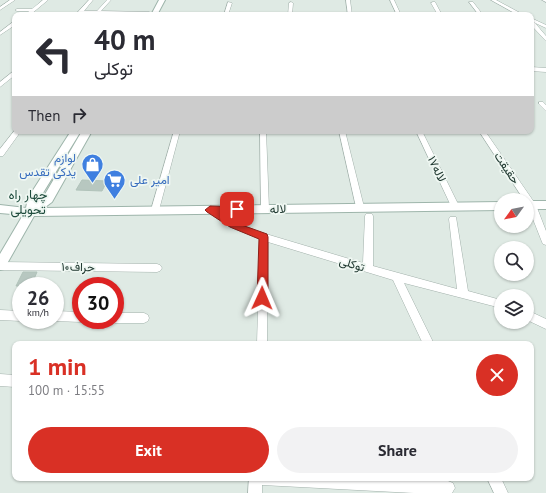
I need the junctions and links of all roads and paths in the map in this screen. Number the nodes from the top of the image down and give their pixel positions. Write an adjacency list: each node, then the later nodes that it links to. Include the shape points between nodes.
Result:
1 (13, 0): 14 (street)
2 (46, 0): 16 (street)
3 (91, 0): 18 (street)
4 (109, 0): 19 (street)
5 (156, 0): 20 (street)
6 (162, 0): 21 (street)
7 (348, 0): 24 (street)
8 (493, 0): 28 (street)
9 (392, 1): 25 (street)
10 (433, 3): 26 (street)
11 (471, 3): 27 (street)
12 (230, 4): 22 (street)
13 (291, 4): 23 (street)
14 (0, 9)
15 (17, 10): 16 (street)
16 (33, 10): 17 (street)
17 (31, 12)
18 (80, 12)
19 (98, 12)
20 (151, 12)
21 (152, 12)
22 (227, 12)
23 (290, 12)
24 (350, 12)
25 (398, 12)
26 (438, 12)
27 (478, 12)
28 (516, 12)
29 (534, 23): 32 (street)
30 (534, 25): 34 (street)
31 (12, 26): 33 (street)
32 (546, 27)
33 (0, 34)
34 (546, 40)
35 (534, 69): 36 (street)
36 (545, 71)
37 (12, 75): 38 (street)
38 (0, 85)
39 (541, 103): 40 (street)
40 (546, 109)
41 (16, 134): 49 (street)
42 (74, 134): 50 (street)
43 (85, 134): 51 (street)
44 (176, 134): 60 (street)
45 (263, 134): 59 (street)
46 (343, 134): 57 (street)
47 (420, 134): 55 (street, لاله۱۷)
48 (484, 134): 52 (street, حقیقت)
49 (0, 154)
50 (57, 160): 51 (street); 62 (street, via 33,198)
51 (70, 161): 62 (street, via 48,199)
52 (522, 193)
53 (534, 205): 54 (street)
54 (546, 205)
55 (455, 206): 56 (street, لاله); 57 (street, لاله)
56 (494, 206)
57 (360, 208): 59 (street, لاله)
58 (0, 209): 62 (street, لاله)
59 (265, 209): 61 (street, لاله)
60 (155, 210): 61 (street, لاله); 62 (street, لاله)
61 (210, 210): 66 (street, توکلی, via 233,225)
62 (32, 212): 68 (street)
63 (534, 214): 67 (street, حقیقت)
64 (369, 216): 70 (street)
65 (453, 220): 72 (street)
66 (264, 237): 70 (street, توکلی); 80 (street)
67 (546, 242)
68 (0, 266): 69 (street, حراف۱۰)
69 (157, 268)
70 (368, 269): 71 (street, توکلی)
71 (396, 277): 72 (street, توکلی); 81 (street)
72 (463, 294): 73 (street, توکلی)
73 (494, 302)
74 (0, 315): 75 (street)
75 (12, 316)
76 (124, 318): 77 (street)
77 (144, 318)
78 (534, 318): 79 (street)
79 (546, 324)
80 (262, 341)
81 (427, 341)
82 (0, 380): 83 (street)
83 (12, 381)
84 (256, 481): 88 (street)
85 (314, 481): 87 (street)
86 (495, 481): 89 (street)
87 (448, 488)
88 (255, 493)
89 (501, 493)

